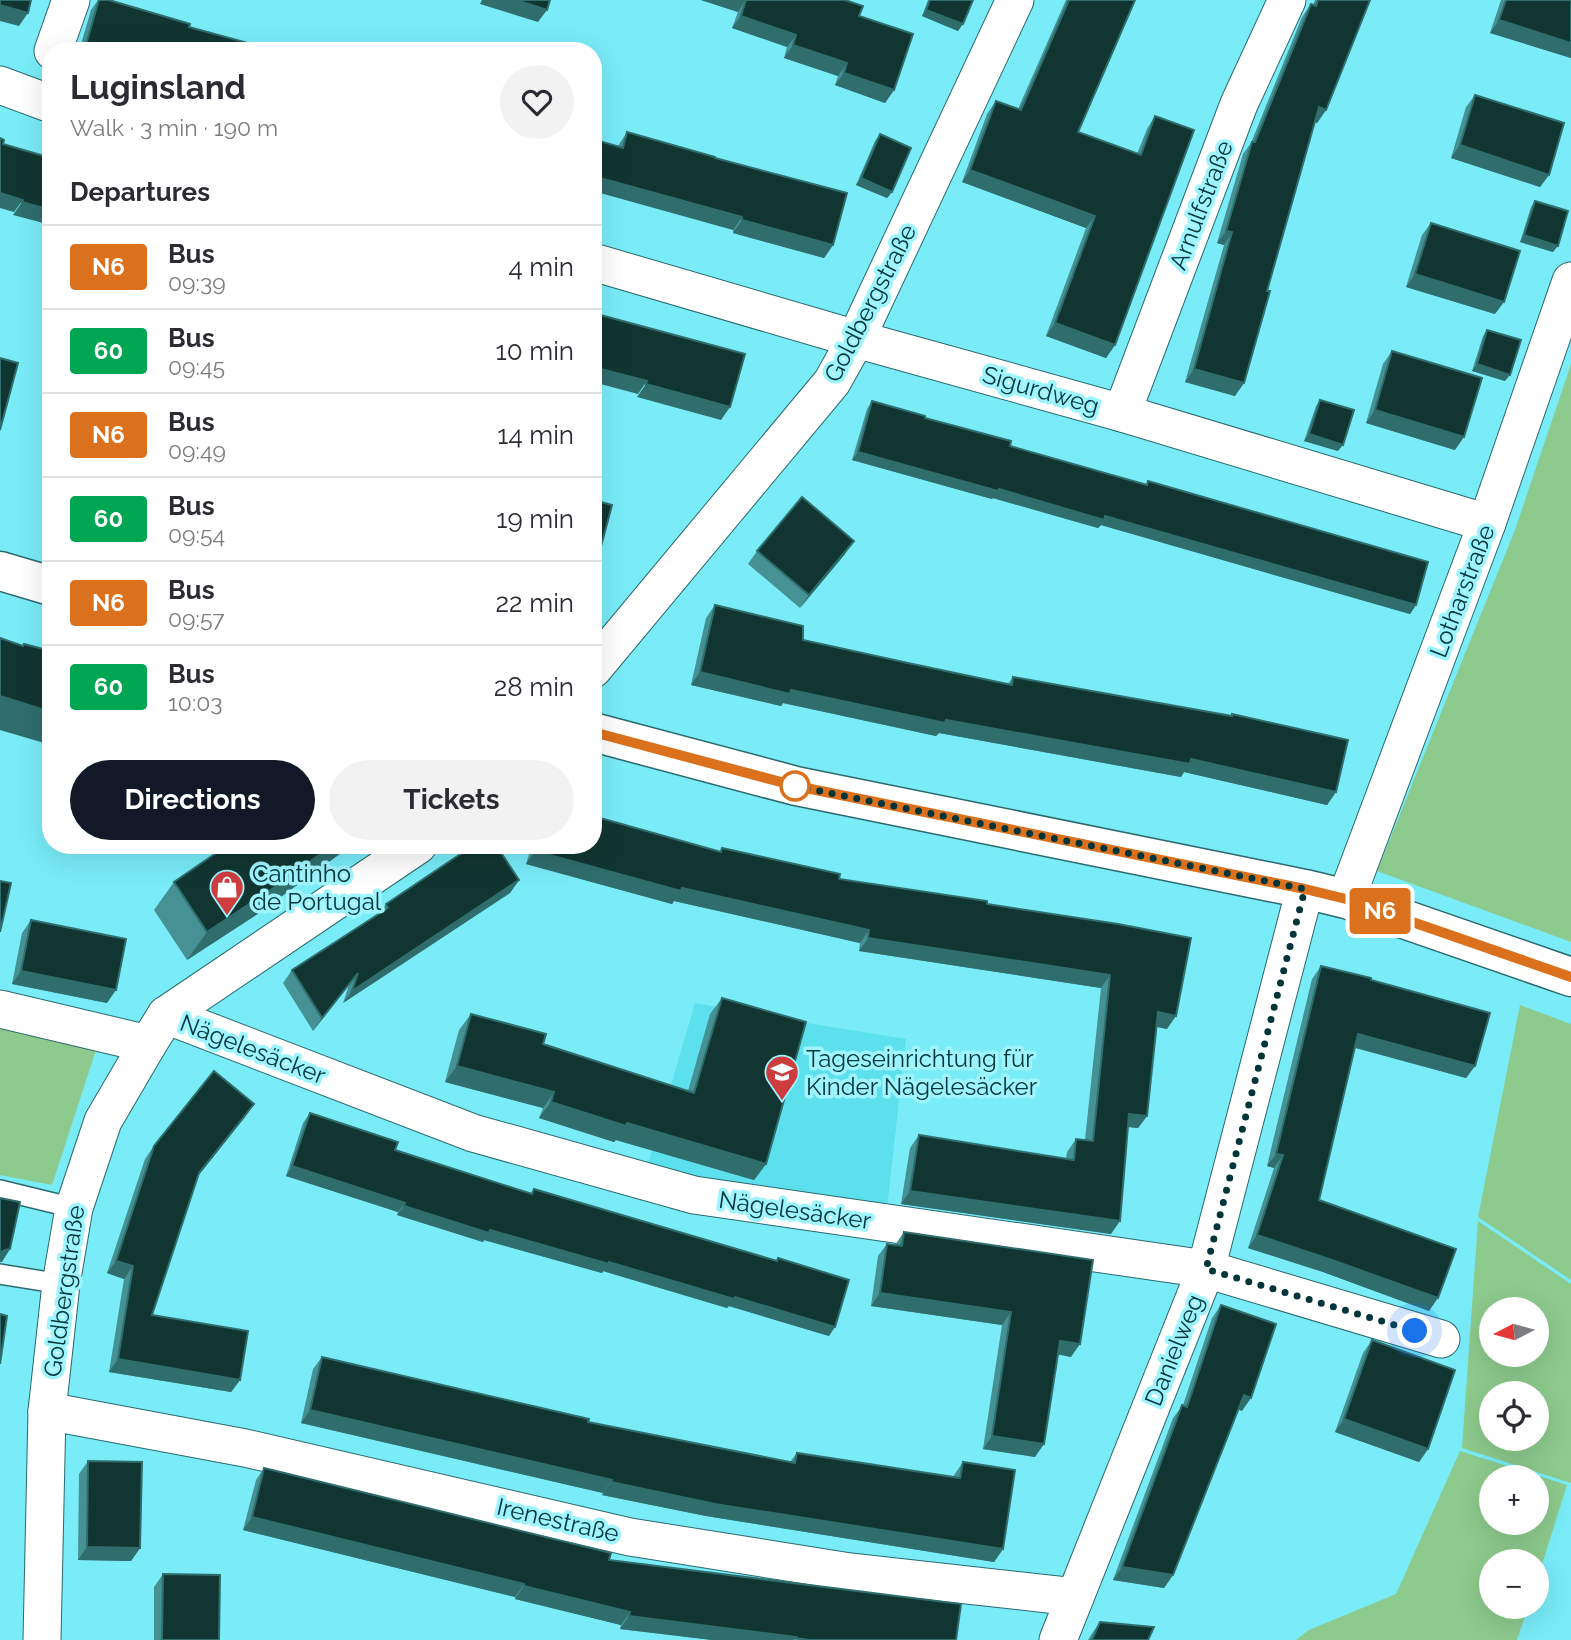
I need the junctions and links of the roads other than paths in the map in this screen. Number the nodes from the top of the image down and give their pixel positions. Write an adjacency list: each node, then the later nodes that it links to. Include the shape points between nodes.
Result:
1 (71, 0): 4 (street)
2 (1015, 0): 9 (street, Goldbergstraße)
3 (1287, 0): 10 (street, Arnulfstraße, via 1239,104)
4 (56, 42)
5 (0, 85): 6 (street)
6 (42, 102)
7 (602, 265): 9 (street, Sigurdweg)
8 (1571, 281): 11 (street, Lotharstraße)
9 (856, 339): 10 (street, Sigurdweg); 14 (street, Goldbergstraße, via 832,382)
10 (1122, 413): 11 (street, Sigurdweg)
11 (1487, 523): 18 (street, Lotharstraße)
12 (0, 571): 13 (street)
13 (42, 583)
14 (602, 658)
15 (602, 734): 17 (street, via 796,786)
16 (405, 854): 21 (street, Goldbergstraße)
17 (1305, 889): 18 (street); 24 (street, Danielweg)
18 (1346, 899): 19 (street)
19 (1571, 977)
20 (0, 1009): 21 (street, Nägelesäcker)
21 (157, 1029): 23 (street, Goldbergstraße, via 103,1121); 24 (street, Nägelesäcker, via 472,1133 694,1195)
22 (0, 1190): 23 (lane)
23 (74, 1208): 26 (street, Goldbergstraße)
24 (1206, 1269): 27 (street, Nägelesäcker); 29 (street, Danielweg)
25 (0, 1274): 26 (lane)
26 (61, 1284): 28 (street, Goldbergstraße)
27 (1441, 1339)
28 (47, 1411): 29 (street, Irenestraße, via 245,1448 630,1537 850,1572); 30 (street, Goldbergstraße)
29 (1075, 1597): 31 (street, Danielweg)
30 (42, 1640)
31 (1058, 1640)

